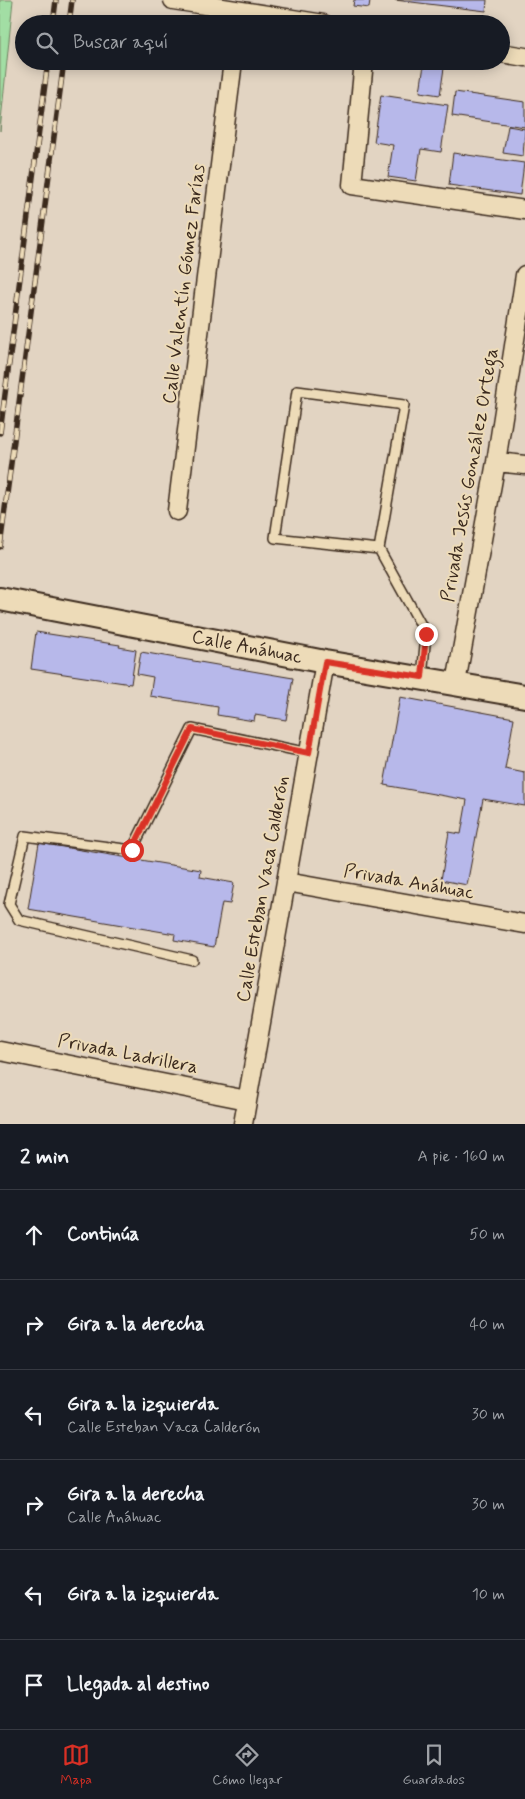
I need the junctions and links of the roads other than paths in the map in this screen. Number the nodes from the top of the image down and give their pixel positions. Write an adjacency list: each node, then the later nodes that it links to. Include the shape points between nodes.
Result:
1 (173, 0): 2 (street)
2 (239, 11): 3 (street)
3 (265, 15)
4 (510, 54): 5 (street)
5 (525, 57)
6 (232, 70): 12 (street, Calle Valentín Gómez Farías)
7 (363, 70): 8 (street, via 352,185)
8 (525, 210)
9 (525, 275): 10 (street, Privada Jesús González Ortega)
10 (496, 462): 11 (street); 17 (street, Privada Jesús González Ortega)
11 (525, 465)
12 (177, 511)
13 (379, 549): 13 (lane, via 404,405 297,391 275,538); 16 (lane, via 426,634)
14 (0, 599): 15 (street, Calle Anáhuac)
15 (325, 662): 16 (street, Calle Anáhuac); 19 (street, Calle Esteban Vaca Calderón)
16 (422, 677): 17 (street, Calle Anáhuac)
17 (456, 683): 18 (street, Calle Anáhuac)
18 (525, 696)
19 (309, 753): 20 (street, Calle Esteban Vaca Calderón); 22 (lane, via 192,729 132,850 25,836 9,904 19,920)
20 (286, 882): 21 (street, Privada Anáhuac); 24 (street, Calle Esteban Vaca Calderón)
21 (525, 924)
22 (192, 960)
23 (0, 1051): 24 (street, Privada Ladrillera)
24 (247, 1100): 25 (street, Calle Esteban Vaca Calderón)
25 (243, 1124)

